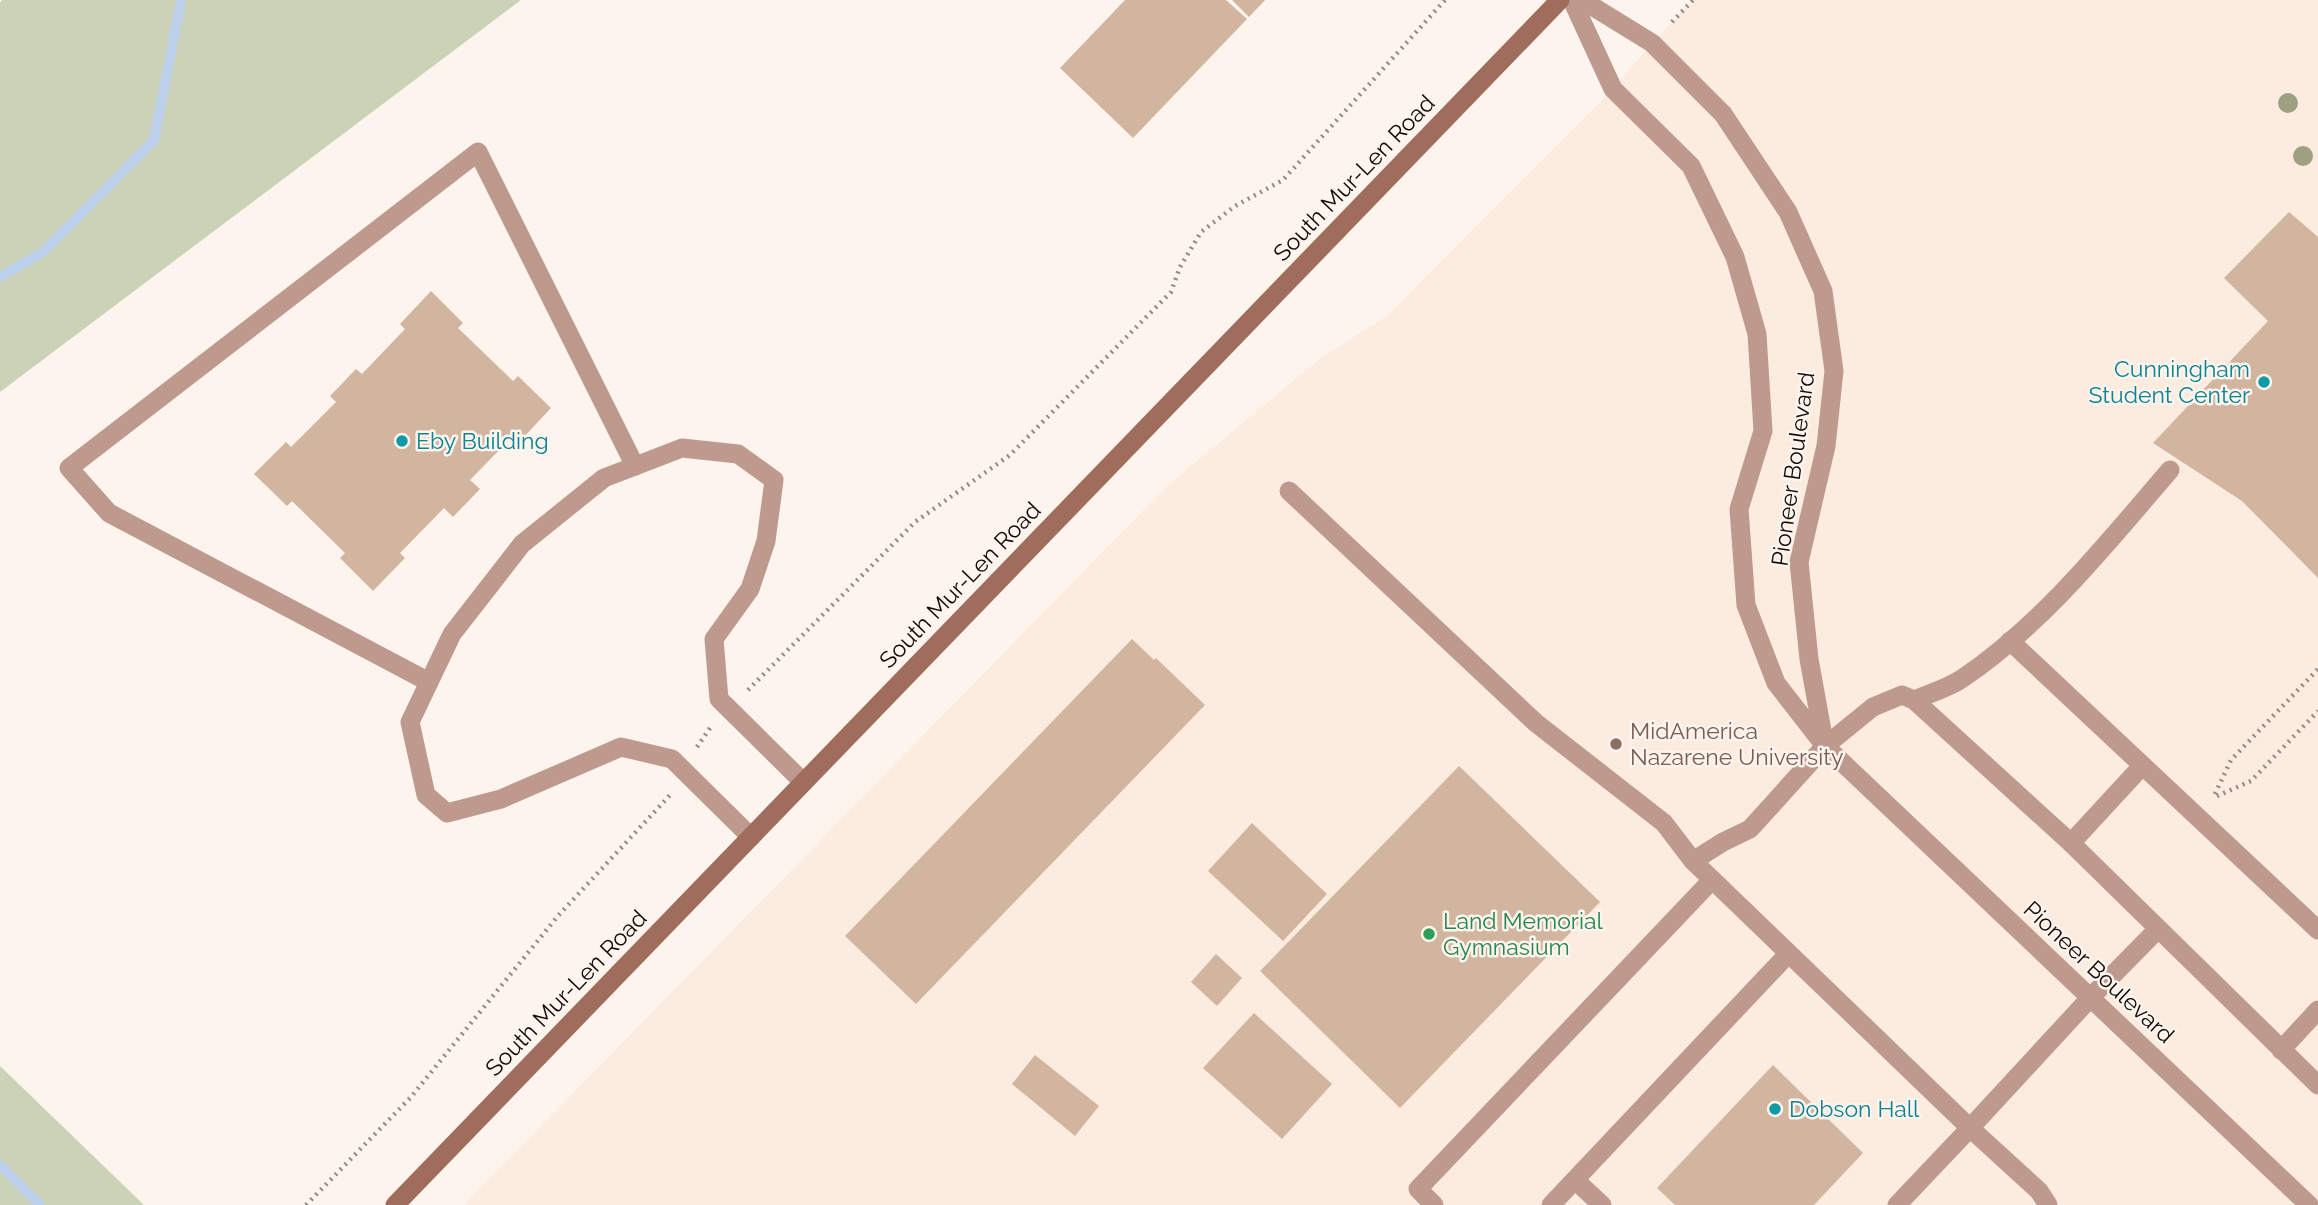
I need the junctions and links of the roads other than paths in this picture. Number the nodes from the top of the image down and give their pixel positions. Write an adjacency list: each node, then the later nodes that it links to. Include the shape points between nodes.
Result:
1 (1560, 0): 12 (main road, South Mur-Len Road)
2 (1572, 0): 10 (street, Pioneer Boulevard, via 1614,89 1691,166 1735,257 1757,334 1763,431 1739,509 1746,605 1776,683)
3 (1582, 0): 10 (street, Pioneer Boulevard, via 1652,43 1723,114 1788,212 1823,291 1834,371 1826,446 1799,562 1809,659)
4 (635, 466): 8 (street, via 604,478 522,544 452,634); 8 (street, via 478,152 69,468 109,513); 12 (street, via 682,448 738,454 774,480 766,541 750,589 715,639 719,699)
5 (2170, 470): 7 (street, via 2084,570)
6 (1289, 491): 15 (street, via 1536,723 1664,823)
7 (2010, 640): 9 (street, via 1961,680); 11 (street)
8 (429, 682): 13 (street, via 410,722 426,795 447,813 501,799 621,747 673,759)
9 (1914, 700): 10 (street, via 1902,695 1872,707); 14 (street)
10 (1825, 746): 15 (street, via 1750,829); 20 (street, Pioneer Boulevard)
11 (2141, 766): 14 (street); 18 (street)
12 (803, 782): 13 (main road, South Mur-Len Road)
13 (751, 837): 26 (main road, South Mur-Len Road)
14 (2071, 843): 17 (street)
15 (1693, 861): 16 (street)
16 (1712, 881): 19 (street); 27 (street, via 1418,1189)
17 (2158, 929): 20 (street); 22 (street)
18 (2318, 930)
19 (1788, 954): 24 (street); 25 (street)
20 (2091, 997): 24 (street); 32 (street, Pioneer Boulevard)
21 (2318, 1010): 22 (street)
22 (2281, 1050): 23 (street)
23 (2318, 1086)
24 (1970, 1128): 30 (street); 31 (street, via 2039,1191)
25 (1575, 1180): 28 (street); 29 (street)
26 (395, 1205)
27 (1434, 1205)
28 (1551, 1205)
29 (1602, 1205)
30 (1897, 1205)
31 (2048, 1205)
32 (2309, 1205)

